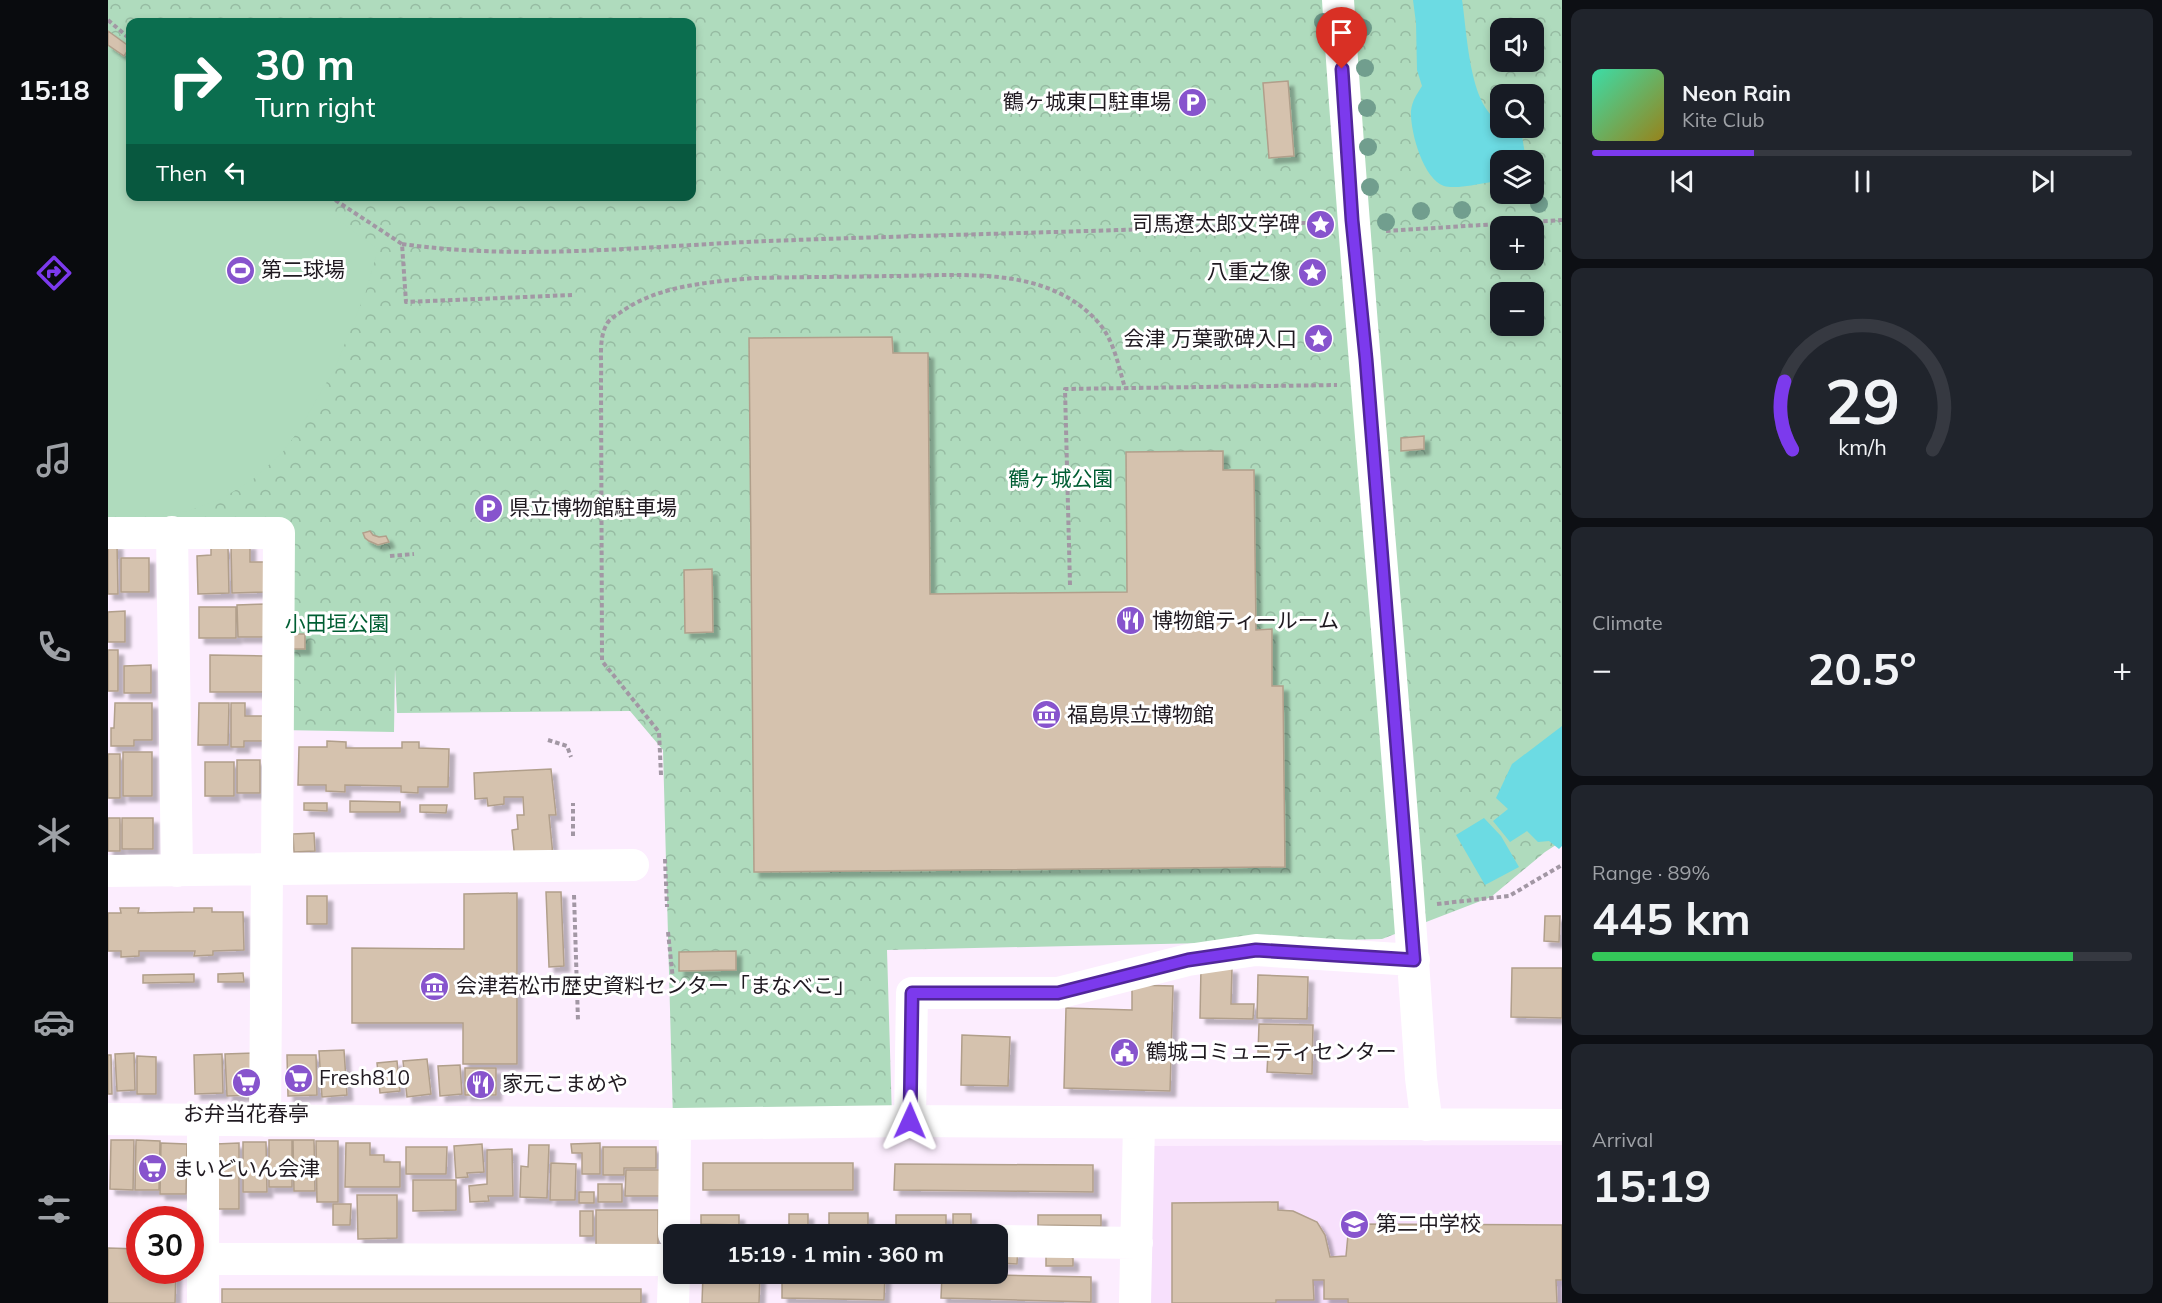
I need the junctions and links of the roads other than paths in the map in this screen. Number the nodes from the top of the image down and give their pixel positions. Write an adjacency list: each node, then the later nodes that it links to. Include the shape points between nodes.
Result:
1 (1338, 0): 8 (street, via 1352,220)
2 (172, 532): 3 (street); 5 (street, via 279,533); 7 (street)
3 (108, 533)
4 (633, 865): 5 (street)
5 (272, 869): 7 (street); 11 (street)
6 (108, 871): 7 (street)
7 (177, 871)
8 (1414, 960): 12 (street, via 1256,950 1188,960 1058,993 912,993); 15 (street)
9 (108, 1119): 10 (street)
10 (203, 1120): 11 (street); 17 (street)
11 (265, 1121): 13 (street)
12 (910, 1121): 13 (street); 14 (street)
13 (675, 1124): 18 (street)
14 (1139, 1124): 15 (street); 20 (street)
15 (1427, 1125): 16 (street)
16 (1562, 1125)
17 (203, 1206)
18 (675, 1224)
19 (1008, 1241): 20 (street)
20 (1137, 1243): 27 (street)
21 (204, 1259): 22 (street)
22 (663, 1260)
23 (203, 1284): 25 (street)
24 (674, 1284): 26 (street)
25 (203, 1303)
26 (673, 1303)
27 (1135, 1303)

